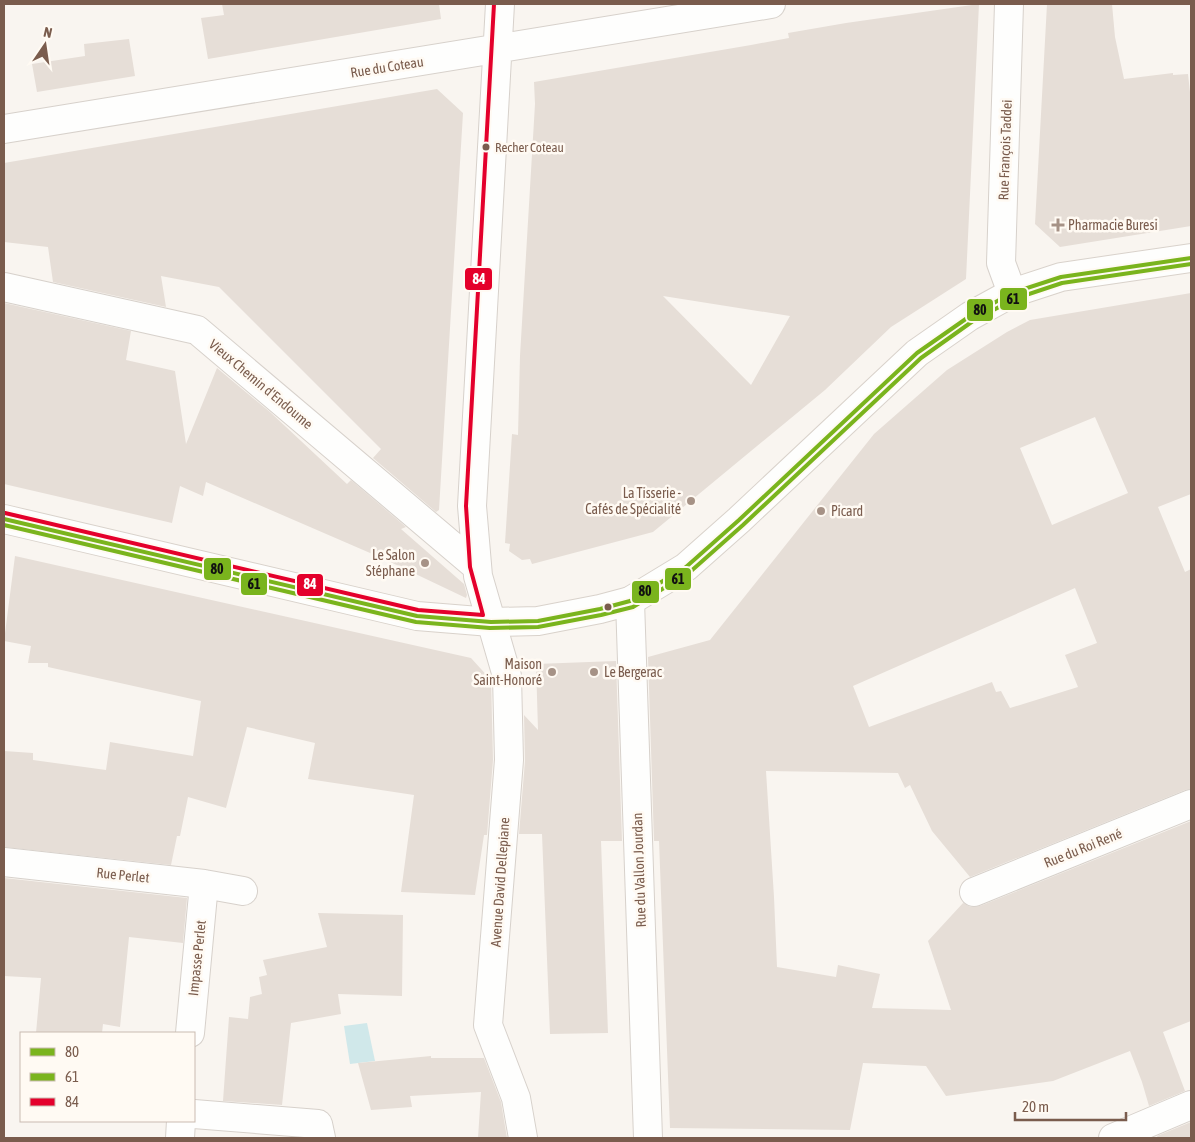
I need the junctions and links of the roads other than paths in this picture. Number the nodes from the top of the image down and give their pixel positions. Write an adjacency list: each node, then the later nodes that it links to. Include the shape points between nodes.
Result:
1 (500, 4): 4 (street, Avenue David Dellepiane)
2 (771, 4): 4 (street, Rue du Coteau)
3 (1010, 4): 8 (street, Rue François Taddei, via 1001,263)
4 (497, 49): 5 (street, Rue du Coteau); 10 (street, Avenue David Dellepiane, via 472,506)
5 (4, 129)
6 (1191, 258): 8 (street, via 1061,277)
7 (4, 287): 10 (street, Vieux Chemin d'Endoume, via 197,330)
8 (1012, 293): 11 (street, via 970,316 917,352 686,567)
9 (4, 519): 12 (street, via 417,616)
10 (476, 566): 12 (street, Avenue David Dellepiane)
11 (630, 601): 12 (street, via 542,621); 25 (street, Rue du Vallon Jourdan)
12 (491, 622): 24 (street, Avenue David Dellepiane, via 507,676 509,760 488,1025 516,1098)
13 (1191, 804): 17 (street, Rue du Roi René)
14 (4, 862): 15 (street, Rue Perlet)
15 (204, 884): 16 (street, Rue Perlet); 18 (street, Impasse Perlet)
16 (243, 891)
17 (974, 892)
18 (190, 1032)
19 (1191, 1105): 26 (street)
20 (195, 1114): 23 (street, via 318,1124)
21 (181, 1122): 22 (street)
22 (180, 1138)
23 (321, 1138)
24 (523, 1138)
25 (648, 1138)
26 (1113, 1138)

